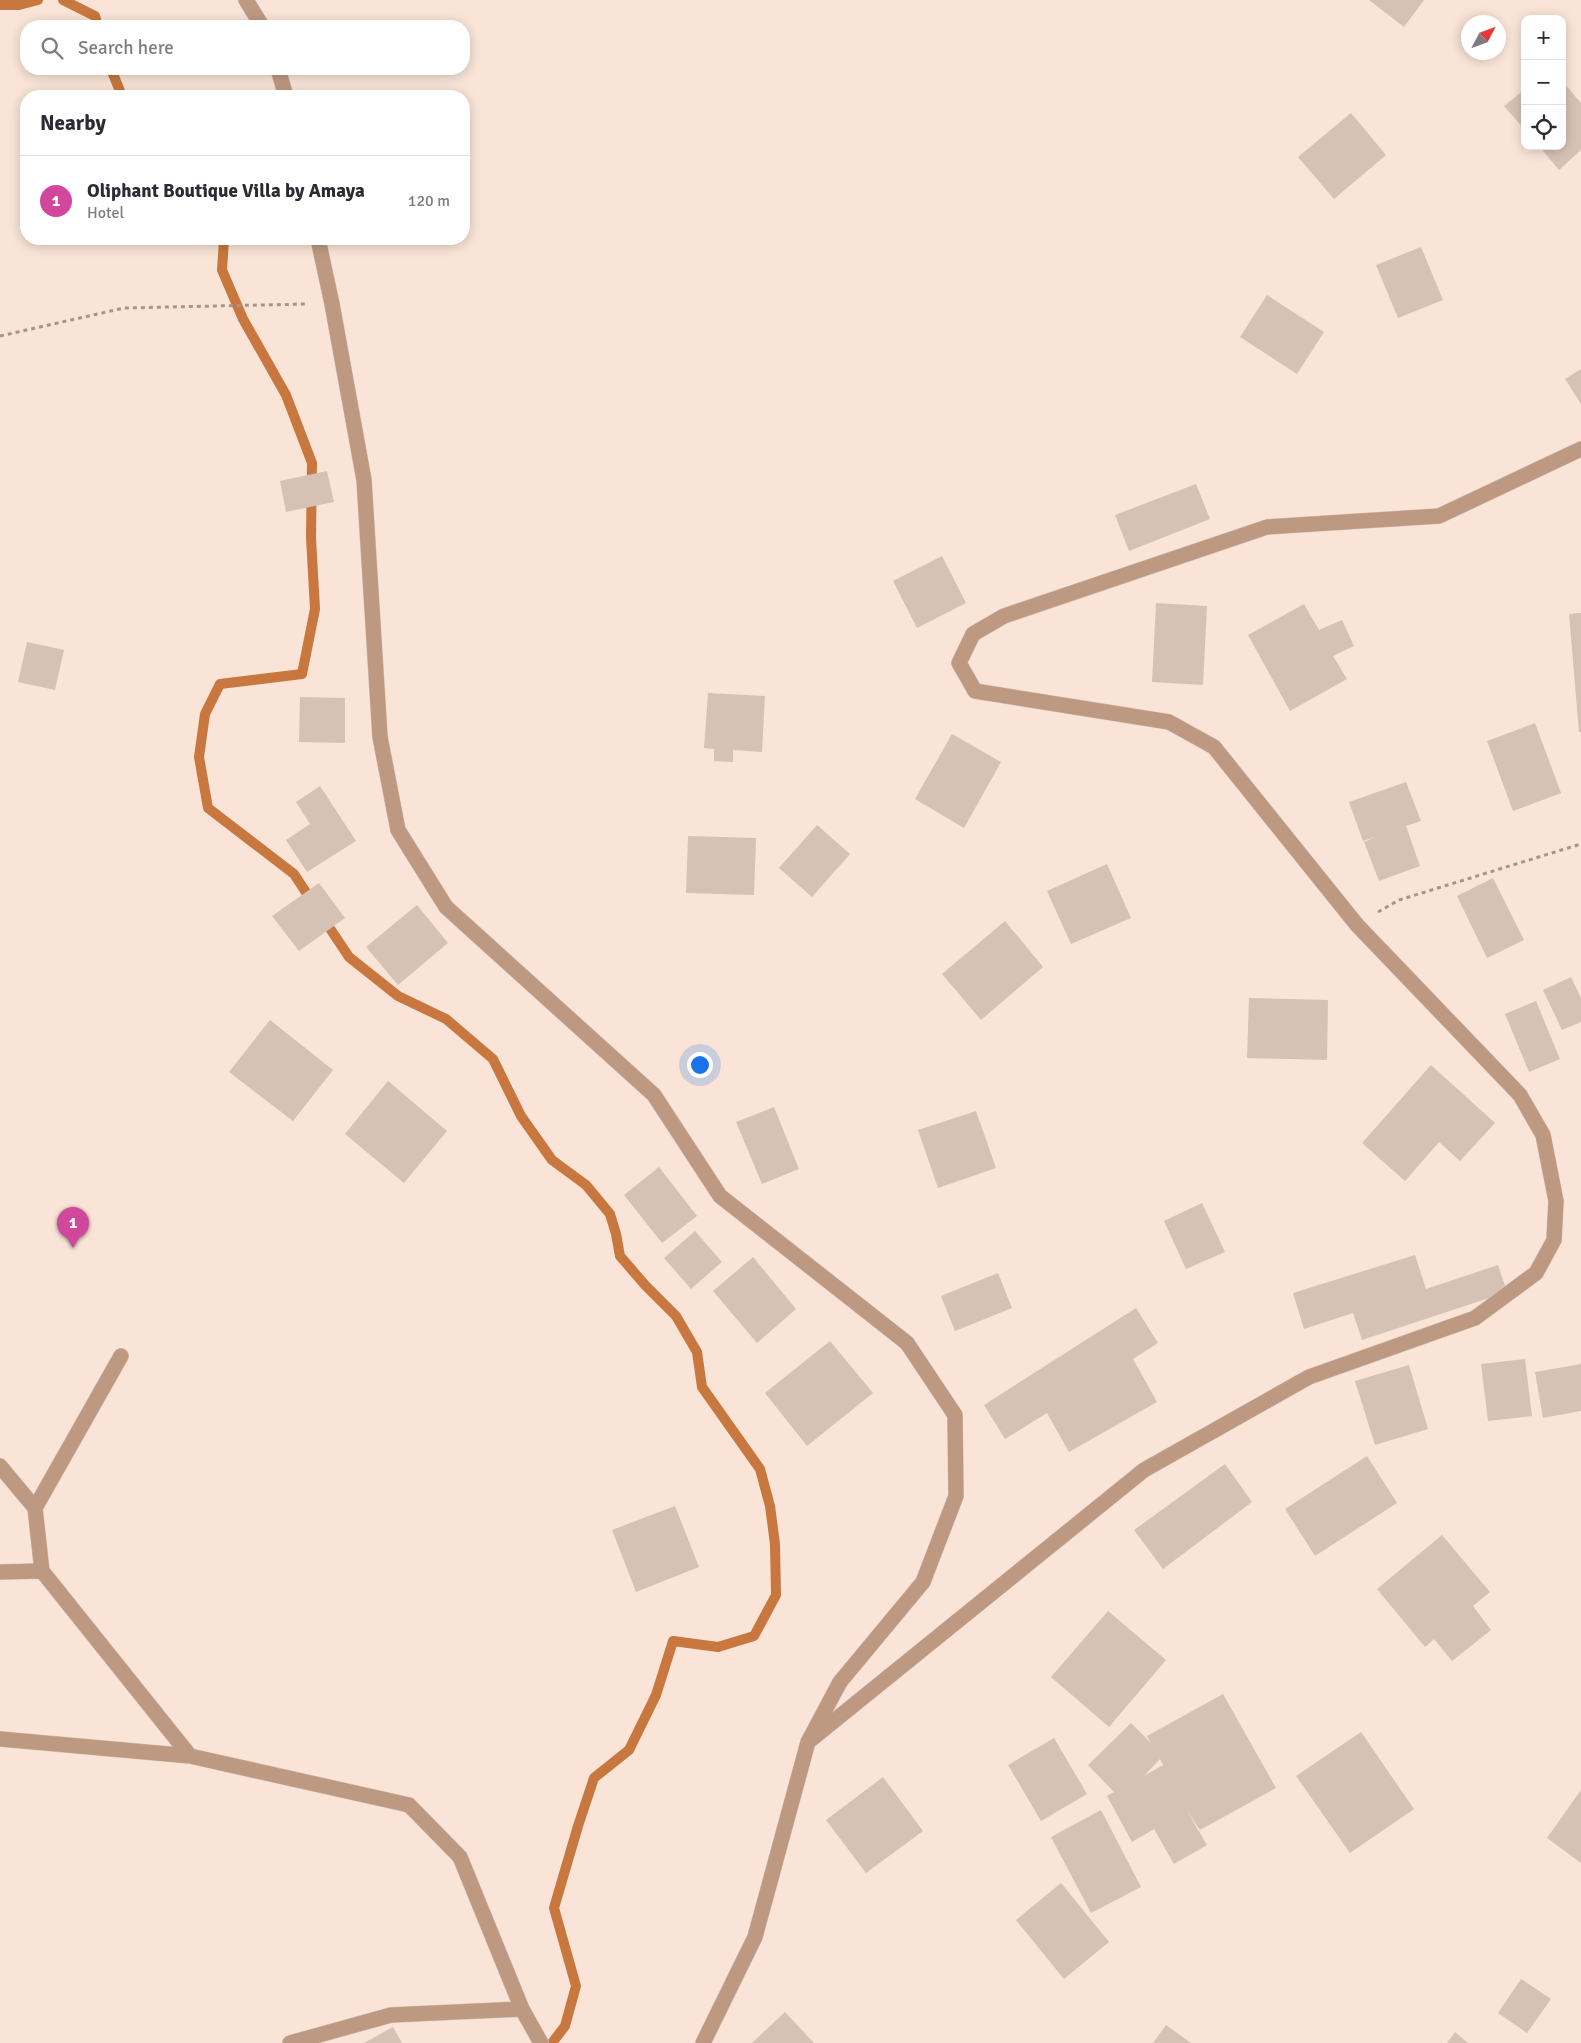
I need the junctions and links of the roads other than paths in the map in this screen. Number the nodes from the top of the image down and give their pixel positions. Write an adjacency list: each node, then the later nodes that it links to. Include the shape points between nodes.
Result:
1 (246, 0): 2 (street)
2 (258, 20)
3 (280, 75): 4 (street)
4 (284, 90)
5 (319, 245): 13 (street, via 364,480 380,737 398,830 446,907 654,1095 720,1196 907,1343 955,1415 956,1496 924,1582 840,1682)
6 (1581, 449): 13 (street, via 1439,516 1267,527 1004,616 973,634 959,663 974,691 1169,722 1214,747 1357,925 1520,1095 1543,1135 1556,1201 1554,1240 1536,1273 1475,1318 1309,1377 1144,1470)
7 (121, 1356): 9 (street)
8 (0, 1466): 9 (street)
9 (35, 1508): 10 (street)
10 (42, 1571): 11 (street); 14 (street)
11 (0, 1572)
12 (0, 1739): 14 (street)
13 (808, 1742): 18 (street, via 755,1938)
14 (190, 1756): 15 (street, via 409,1805 460,1857)
15 (522, 2009): 16 (street, via 391,2015); 17 (street)
16 (290, 2043)
17 (541, 2043)
18 (703, 2043)

